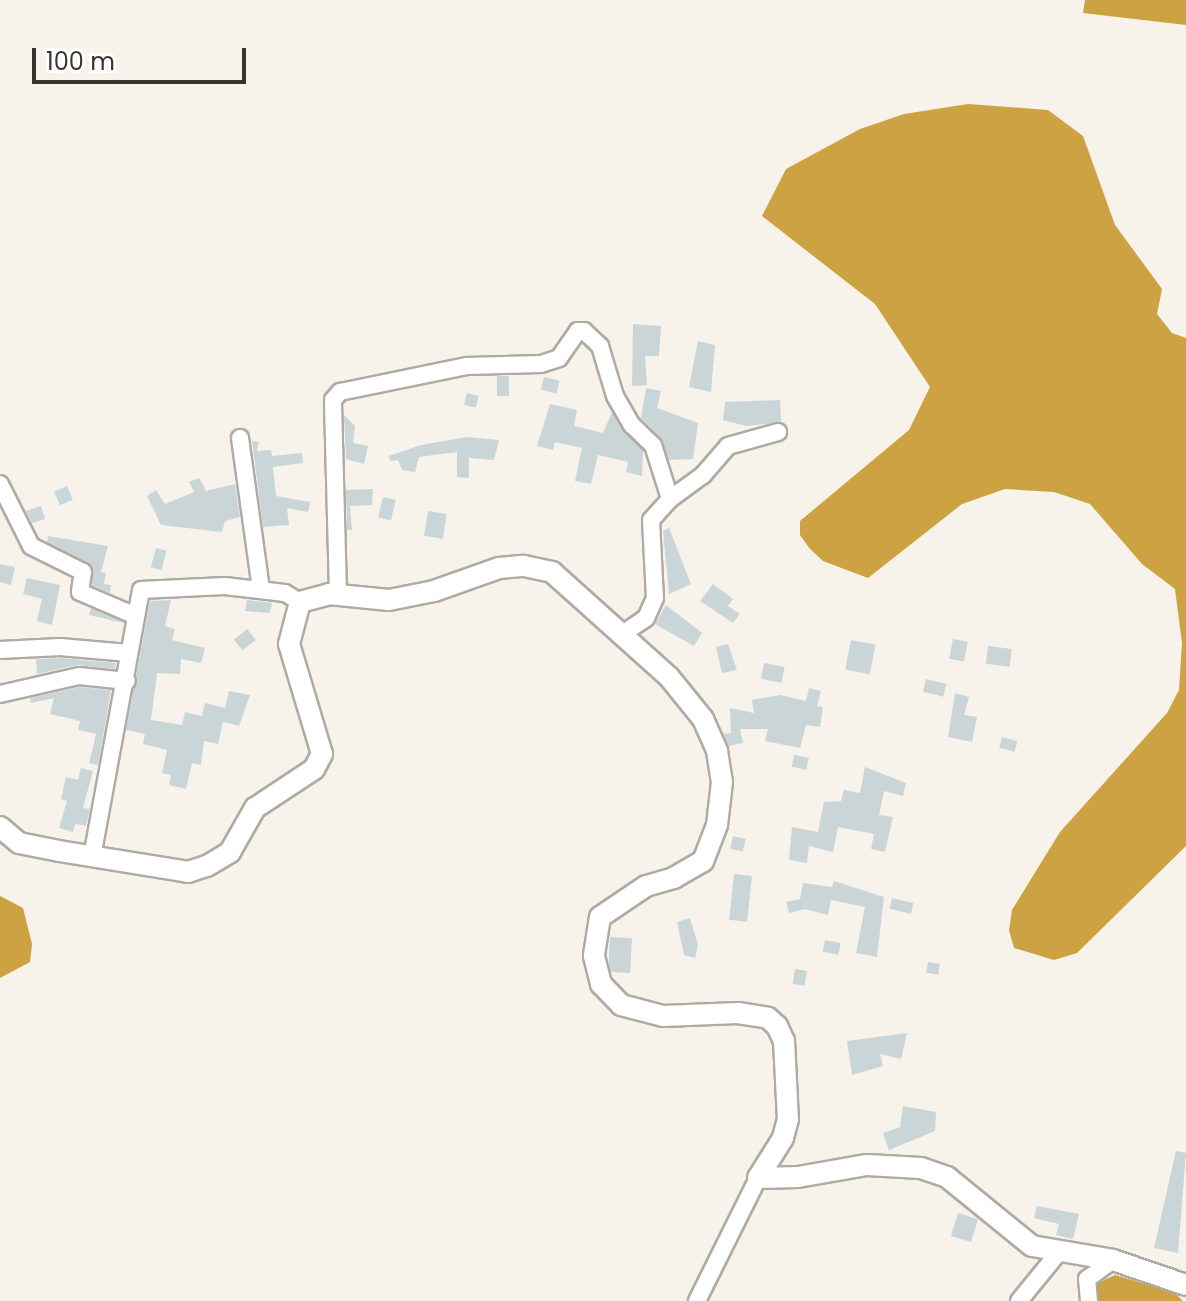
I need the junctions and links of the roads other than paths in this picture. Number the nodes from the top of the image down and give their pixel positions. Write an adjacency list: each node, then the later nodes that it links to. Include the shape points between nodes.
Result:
1 (778, 432): 4 (street, via 728,446 703,475)
2 (240, 438): 5 (street)
3 (0, 484): 8 (street, via 31,546 83,572 80,592)
4 (670, 499): 6 (street, via 653,445 632,425 615,396 600,346 584,331 578,331 559,358 541,364 467,366 340,392 333,400); 9 (street, via 651,520 655,598 646,618)
5 (261, 590): 7 (street, via 285,593); 8 (street, via 146,587)
6 (338, 594): 7 (street); 9 (street, via 389,600 524,566 552,572)
7 (300, 602): 15 (street, via 289,644 297,683 319,732 322,754 314,769 266,797 230,852 207,866 188,872)
8 (136, 616): 11 (street)
9 (621, 635): 16 (street, via 669,677 703,719 717,751 722,782 717,825 703,861 646,886 600,917 594,956 601,984 621,1005 663,1016 738,1013 768,1018 777,1026 784,1041 788,1119 783,1138)
10 (0, 650): 11 (street, via 60,647)
11 (129, 653): 12 (street)
12 (127, 681): 13 (street, via 79,676); 15 (street)
13 (0, 694)
14 (0, 827): 15 (street, via 19,843)
15 (92, 857)
16 (758, 1178): 17 (street, via 867,1165 921,1168 947,1177 1032,1246); 20 (street)
17 (1059, 1252): 18 (street); 21 (street)
18 (1113, 1260): 19 (street); 22 (street, via 1087,1279)
19 (1186, 1285)
20 (697, 1301)
21 (1019, 1301)
22 (1089, 1301)

